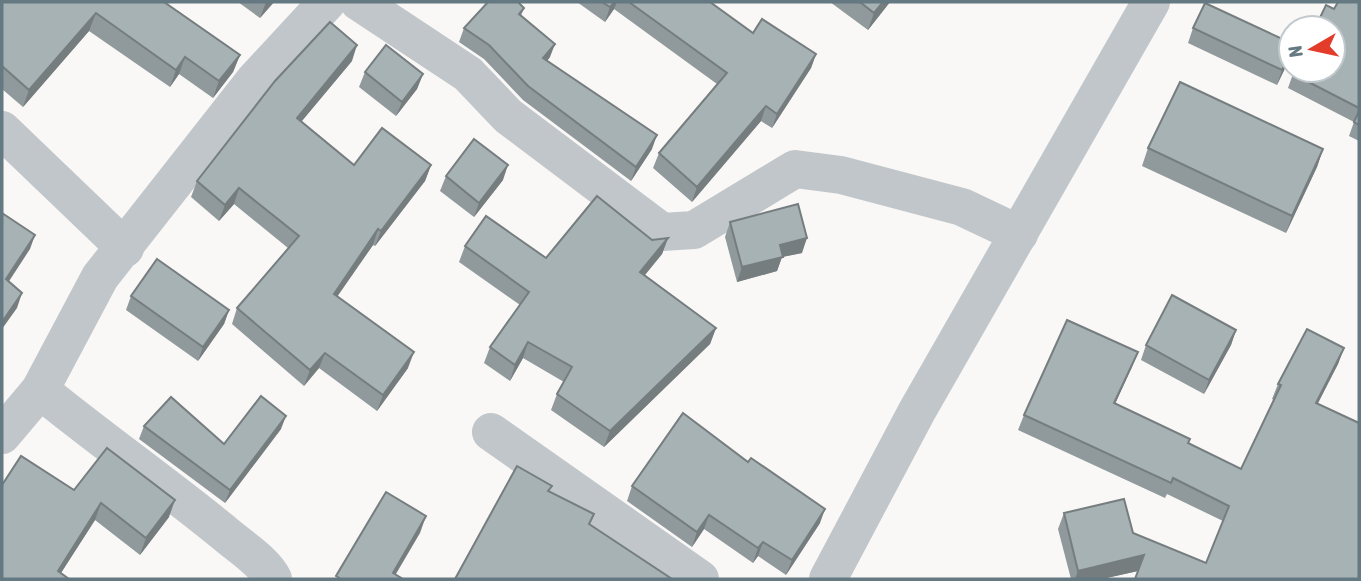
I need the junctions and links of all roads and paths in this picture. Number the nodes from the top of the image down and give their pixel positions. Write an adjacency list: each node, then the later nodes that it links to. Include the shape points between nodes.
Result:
1 (327, 2): 6 (street, via 254,81)
2 (359, 2): 5 (street, via 468,74 508,116 662,233 694,230 795,169 841,175 962,207)
3 (1146, 4): 5 (street)
4 (2, 130): 6 (street)
5 (1018, 234): 12 (street, via 916,411)
6 (125, 248): 7 (street, via 100,277)
7 (40, 390): 9 (street); 10 (street, via 188,503)
8 (491, 432): 11 (street)
9 (2, 435)
10 (273, 579)
11 (700, 579)
12 (828, 579)

